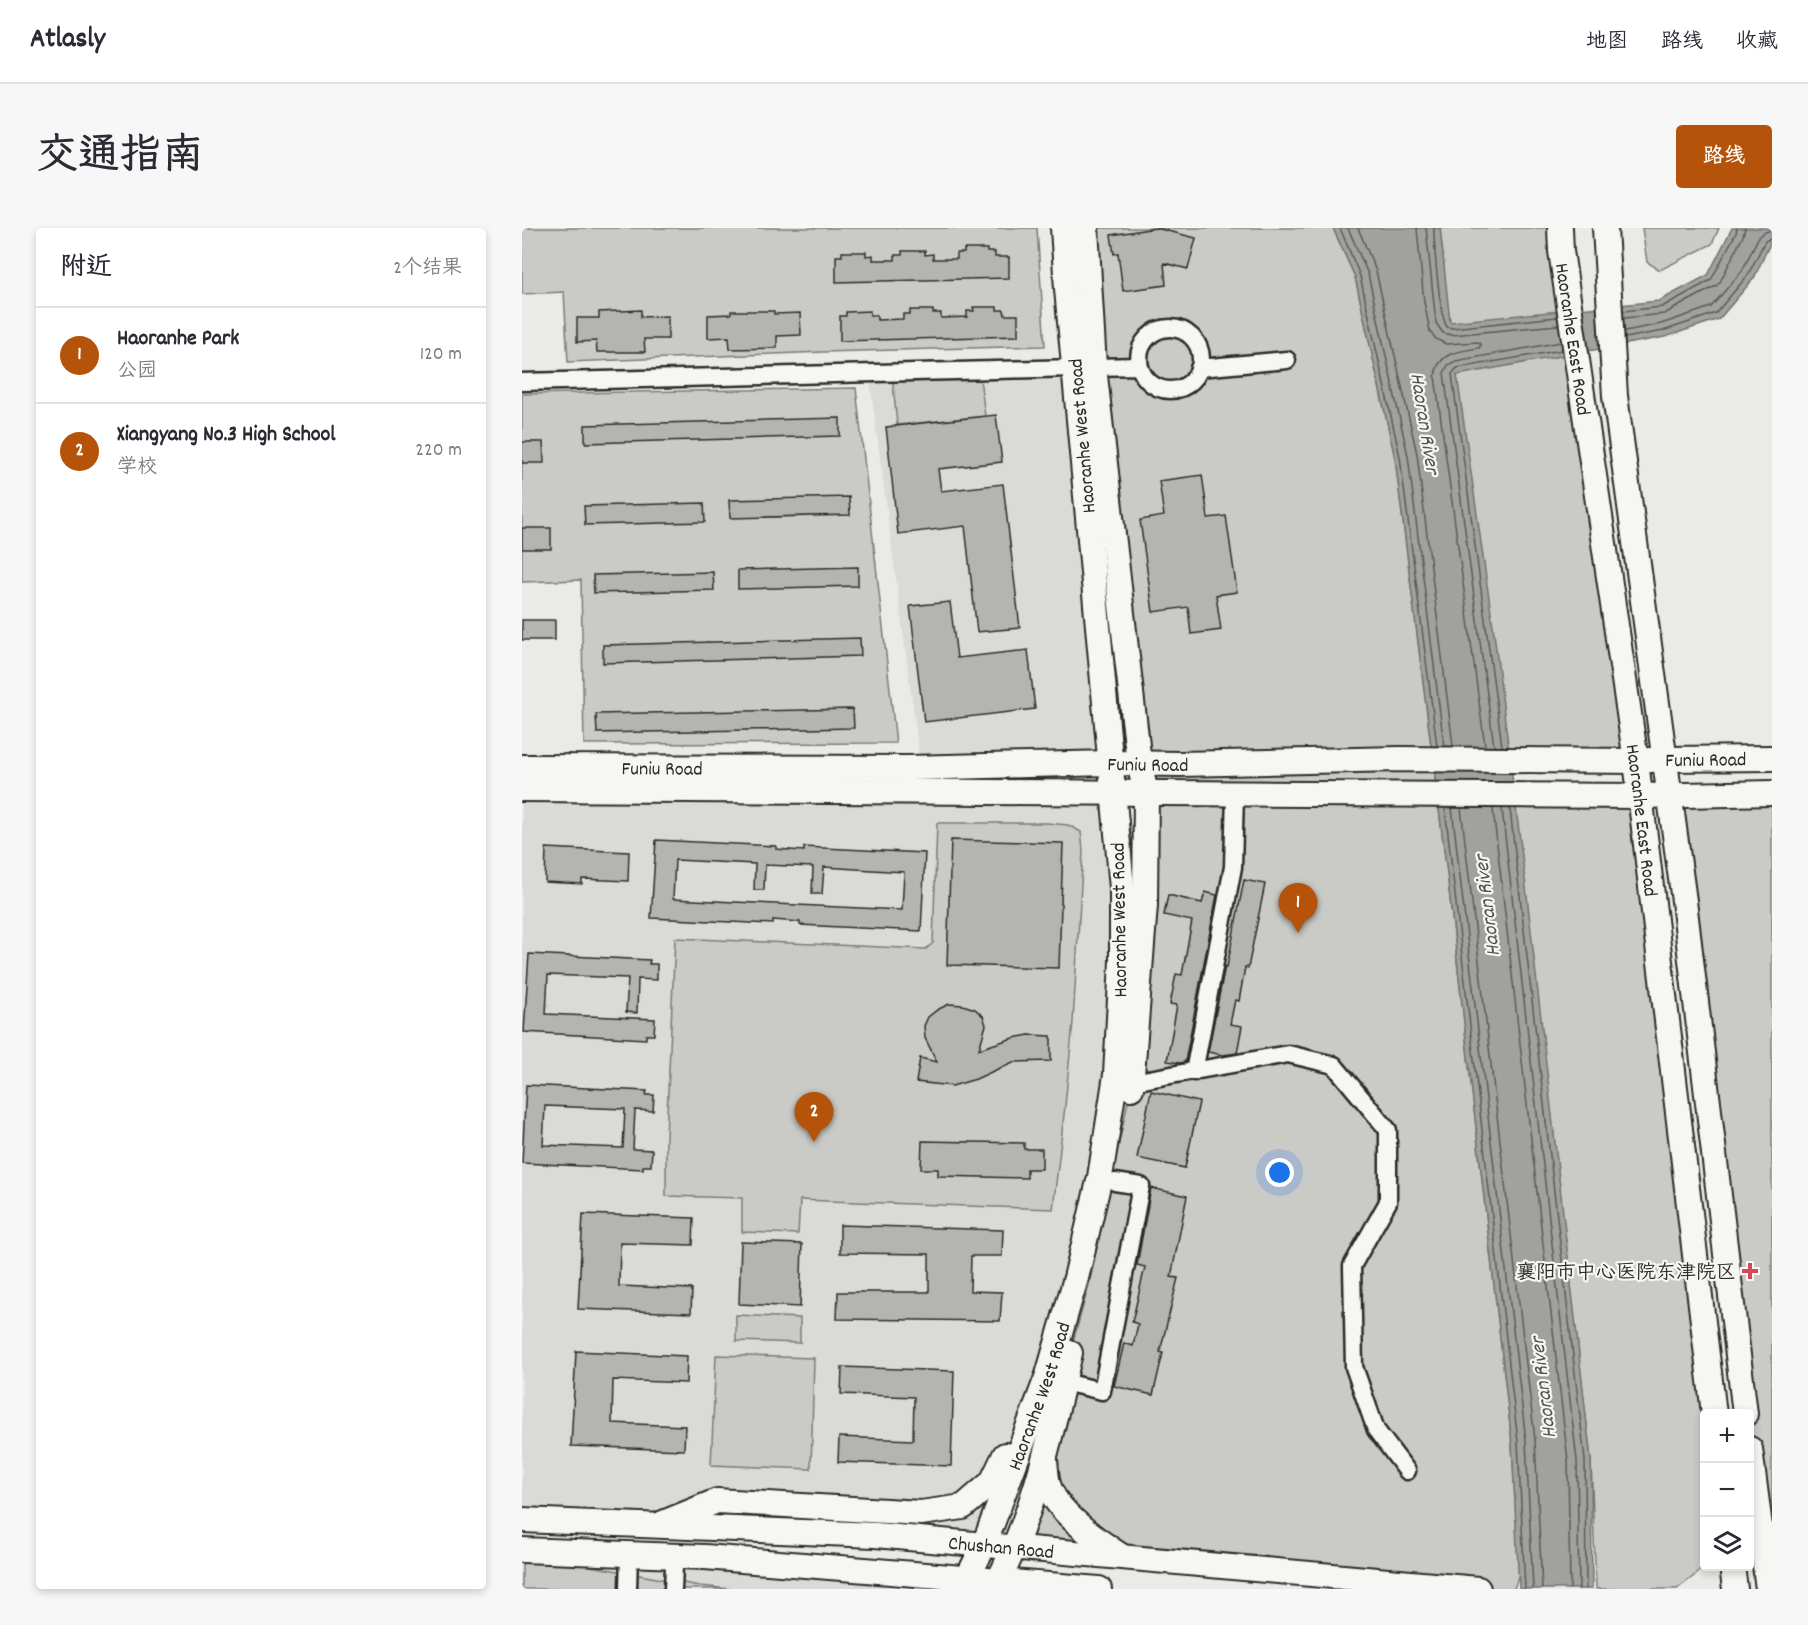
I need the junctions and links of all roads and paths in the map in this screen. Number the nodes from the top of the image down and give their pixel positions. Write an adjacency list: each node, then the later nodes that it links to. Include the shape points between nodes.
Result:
1 (1063, 228): 7 (street, Haoranhe West Road)
2 (1086, 228): 7 (street, Haoranhe West Road)
3 (1560, 228): 12 (street, Haoranhe East Road)
4 (1605, 228): 11 (street, Haoranhe East Road, via 1615,396)
5 (1287, 360): 8 (street)
6 (1139, 366): 7 (street); 8 (street, via 1150,383 1169,390 1188,384); 8 (street, via 1147,338 1156,332 1176,329 1193,339 1201,358)
7 (1084, 368): 9 (street); 13 (street, Haoranhe West Road); 14 (street, Haoranhe West Road)
8 (1200, 368)
9 (522, 382)
10 (1772, 758): 11 (street, Funiu Road)
11 (1665, 759): 12 (street, Funiu Road); 21 (street, Haoranhe East Road)
12 (1636, 761): 14 (street, Funiu Road); 22 (street, Haoranhe East Road)
13 (1110, 763): 14 (street, Funiu Road); 15 (street, Funiu Road, via 908,768); 17 (street, Haoranhe West Road)
14 (1139, 763): 18 (street, Haoranhe West Road)
15 (522, 767)
16 (522, 789): 17 (street)
17 (1113, 793): 18 (street); 27 (street, Haoranhe West Road, via 1122,888 1116,1075 1100,1177 1076,1278)
18 (1146, 793): 20 (street); 24 (street, Haoranhe West Road, via 1145,905)
19 (1772, 793): 21 (street)
20 (1235, 794): 22 (street); 23 (street, via 1233,867)
21 (1669, 795): 22 (street); 29 (street, Haoranhe East Road)
22 (1640, 796): 28 (street, Haoranhe East Road)
23 (1194, 1072): 24 (street); 32 (street, via 1288,1054 1334,1065 1388,1130 1388,1202 1352,1266 1354,1367 1376,1430)
24 (1132, 1082): 25 (street, Haoranhe West Road)
25 (1114, 1182): 26 (street, Haoranhe West Road); 26 (street, via 1141,1186 1102,1391)
26 (1064, 1382): 30 (street, Haoranhe West Road)
27 (1038, 1403): 34 (street, via 1022,1421 992,1482 963,1507 921,1513 717,1501); 35 (street, Haoranhe West Road)
28 (1714, 1409)
29 (1745, 1409)
30 (1045, 1455): 36 (street, Haoranhe West Road); 39 (street, via 1048,1485 1056,1500 1095,1538)
31 (1751, 1463): 49 (street)
32 (1407, 1472)
33 (522, 1520): 34 (street, Chushan Road)
34 (657, 1526): 35 (street, Chushan Road, via 875,1535)
35 (984, 1545): 36 (street, Chushan Road); 42 (street, Haoranhe West Road)
36 (1015, 1546): 39 (street, Chushan Road); 43 (street, Haoranhe West Road)
37 (522, 1550): 38 (street, Chushan Road)
38 (629, 1554): 41 (street); 42 (street, Chushan Road, via 705,1557); 44 (street)
39 (1122, 1557): 47 (street, Chushan Road)
40 (1733, 1571): 48 (street)
41 (674, 1577): 45 (street, via 686,1569 871,1581)
42 (965, 1584): 43 (street, Chushan Road)
43 (996, 1585): 46 (street, Chushan Road)
44 (628, 1589)
45 (891, 1589)
46 (1087, 1589)
47 (1478, 1589)
48 (1735, 1589)
49 (1768, 1589)

